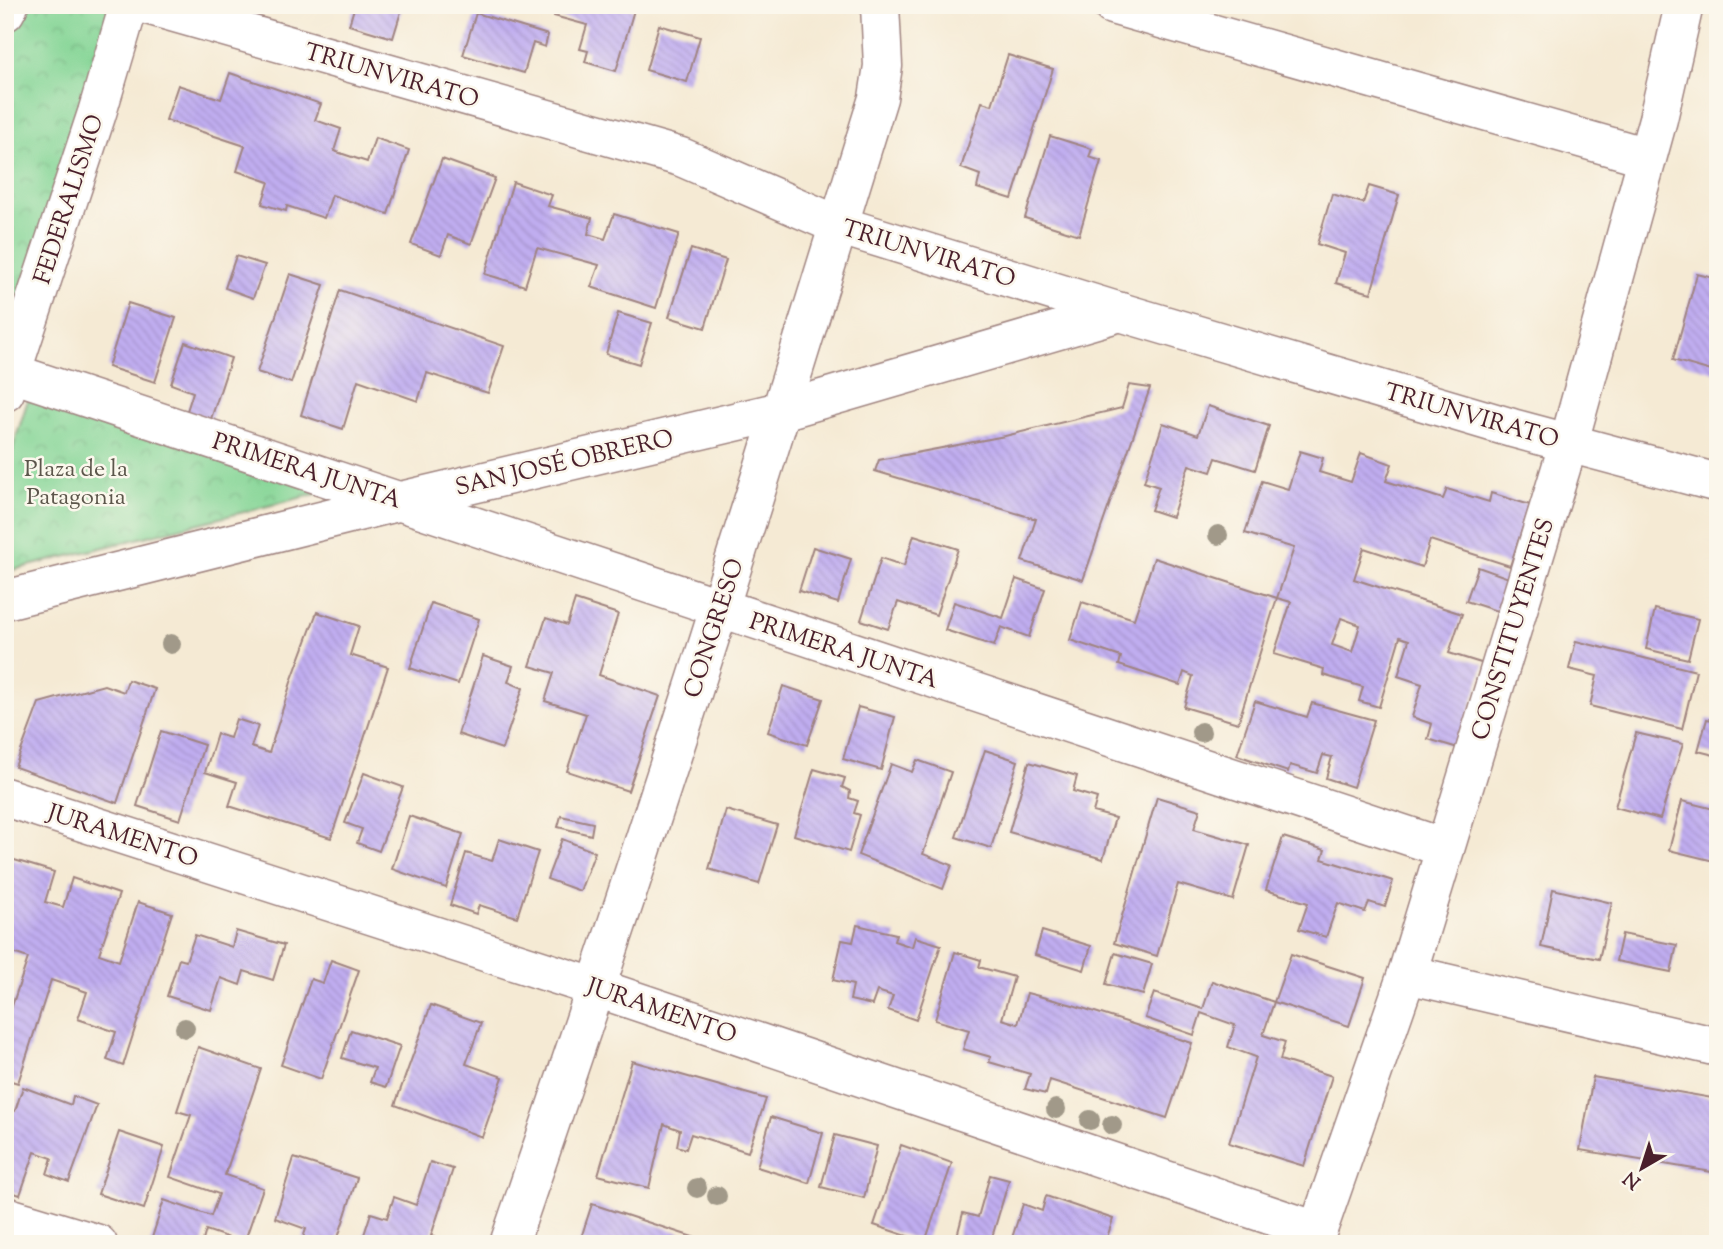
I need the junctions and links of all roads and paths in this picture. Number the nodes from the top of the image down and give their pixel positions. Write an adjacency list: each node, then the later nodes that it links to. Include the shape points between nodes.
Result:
1 (9, 5): 7 (street)
2 (129, 5): 12 (street, FEDERALISMO)
3 (147, 5): 10 (street, TRIUNVIRATO, via 681,157)
4 (880, 5): 10 (street, CONGRESO, via 883,66 878,98)
5 (1112, 5): 8 (street)
6 (1684, 5): 9 (street, CONSTITUYENTES)
7 (5, 12)
8 (1184, 16): 9 (street)
9 (1647, 157): 14 (street, CONSTITUYENTES)
10 (838, 225): 11 (street, TRIUNVIRATO); 13 (street, CONGRESO)
11 (1120, 312): 13 (street, SAN JOSÉ OBRERO); 14 (street, TRIUNVIRATO)
12 (7, 379): 16 (street, PRIMERA JUNTA)
13 (781, 411): 16 (street, SAN JOSÉ OBRERO); 18 (street, CONGRESO)
14 (1569, 442): 15 (street, TRIUNVIRATO); 20 (street, CONSTITUYENTES)
15 (1718, 483)
16 (401, 501): 17 (street, SAN JOSÉ OBRERO); 18 (street, PRIMERA JUNTA)
17 (5, 600)
18 (720, 609): 20 (street, PRIMERA JUNTA); 22 (street, CONGRESO)
19 (5, 797): 22 (street, JURAMENTO)
20 (1445, 848): 21 (street, CONSTITUYENTES)
21 (1406, 974): 23 (street); 25 (street, CONSTITUYENTES)
22 (597, 988): 25 (street, JURAMENTO); 27 (street, CONGRESO)
23 (1718, 1047)
24 (5, 1216): 26 (street)
25 (1315, 1237)
26 (98, 1244)
27 (509, 1244)

